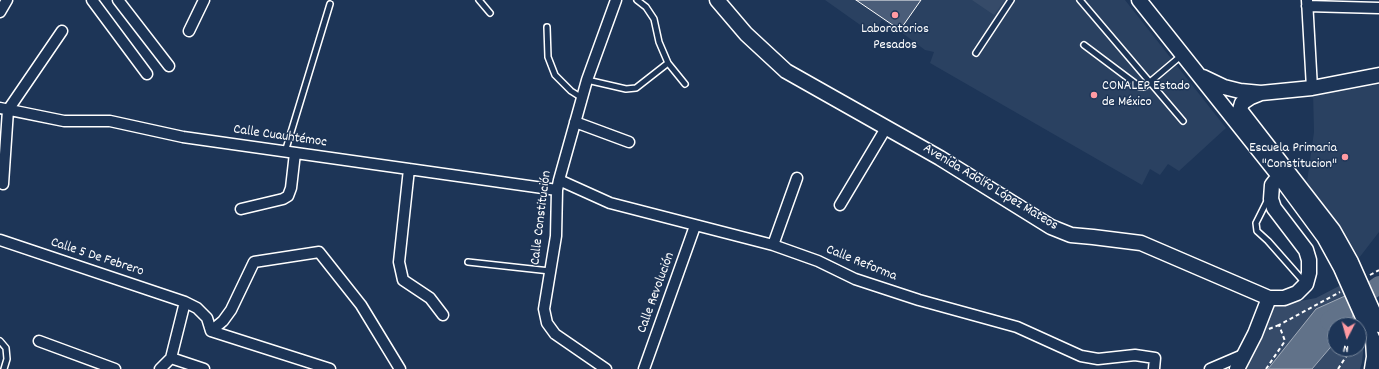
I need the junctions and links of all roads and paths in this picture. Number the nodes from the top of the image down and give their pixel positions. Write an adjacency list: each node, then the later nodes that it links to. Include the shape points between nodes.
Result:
1 (7, 0): 15 (street)
2 (92, 0): 25 (street)
3 (118, 0): 24 (street)
4 (204, 0): 19 (street)
5 (479, 0): 16 (lane)
6 (616, 0): 28 (street, Calle Constitución)
7 (637, 0): 23 (lane, via 646,7 654,19 659,42)
8 (717, 0): 37 (street, Avenida Adolfo López Mateos, via 746,34 786,71)
9 (1011, 0): 21 (lane)
10 (1080, 0): 29 (lane)
11 (1140, 0): 22 (street)
12 (1307, 3): 14 (street); 31 (street)
13 (330, 4): 39 (lane)
14 (1379, 8)
15 (0, 12)
16 (490, 12)
17 (547, 27): 33 (lane, via 548,57 555,75)
18 (62, 31): 34 (street)
19 (189, 31)
20 (1084, 45): 29 (lane, via 1140,87)
21 (976, 54)
22 (1183, 55): 26 (street); 29 (lane)
23 (668, 63): 28 (lane, via 636,88 626,89); 30 (lane)
24 (168, 66)
25 (148, 74)
26 (1199, 75): 32 (street, via 1224,87); 41 (street)
27 (1379, 75): 31 (street)
28 (587, 80): 33 (street, Calle Constitución)
29 (1150, 82): 35 (lane)
30 (685, 84)
31 (1312, 88): 32 (street)
32 (1261, 92): 41 (street, via 1242,103 1240,110)
33 (582, 98): 36 (street, Calle Constitución)
34 (4, 109): 39 (street, Calle Cuauhtémoc, via 64,122 110,120 183,138); 43 (street)
35 (1183, 121)
36 (575, 122): 38 (street); 44 (street, Calle Constitución)
37 (886, 128): 46 (street); 55 (street, Avenida Adolfo López Mateos, via 940,158 1051,227 1070,235 1141,243)
38 (629, 142)
39 (290, 152): 40 (street, Calle Cuauhtémoc); 47 (street, via 291,188 288,196)
40 (409, 169): 44 (street, Calle Cuauhtémoc); 58 (street, via 399,262 403,280 430,298)
41 (1283, 173): 45 (street, via 1272,185); 54 (street, via 1333,230)
42 (797, 178): 50 (street)
43 (3, 184)
44 (558, 185): 48 (street, Calle Reforma, via 610,203); 52 (street, Calle Constitución, via 556,236)
45 (1271, 192): 53 (street, via 1274,208 1306,250 1309,273); 53 (lane, via 1256,223 1257,231)
46 (840, 205)
47 (241, 208)
48 (695, 226): 50 (street, Calle Reforma); 73 (street, Calle Revolución)
49 (0, 240): 56 (street, Calle 5 De Febrero)
50 (774, 246): 74 (street, Calle Reforma, via 818,261 855,279 1017,327 1081,356 1098,359 1135,355 1155,358)
51 (468, 262): 52 (lane)
52 (550, 271): 72 (street, Calle Constitución, via 544,310 546,323 555,334)
53 (1306, 284): 55 (street, Avenida Adolfo López Mateos, via 1291,296)
54 (1353, 288): 57 (street); 77 (path, via 1279,325 1286,341)
55 (1269, 298): 63 (street)
56 (185, 302): 60 (street, Calle 5 De Febrero, via 198,308 207,318); 65 (street)
57 (1367, 314): 59 (street); 79 (street, via 1373,340)
58 (443, 315)
59 (1379, 325)
60 (211, 330): 70 (street); 71 (street, via 223,321 231,310 254,262 319,252 361,305)
61 (0, 341): 66 (lane, via 6,348)
62 (39, 341): 67 (street)
63 (1245, 354): 75 (street); 76 (street)
64 (1346, 357): 78 (path)
65 (171, 358): 68 (street); 69 (street)
66 (4, 369)
67 (115, 369)
68 (160, 369)
69 (204, 369)
70 (330, 369)
71 (400, 369)
72 (606, 369)
73 (644, 369)
74 (1154, 369)
75 (1210, 369)
76 (1237, 369)
77 (1266, 369)
78 (1338, 369)
79 (1372, 369)

